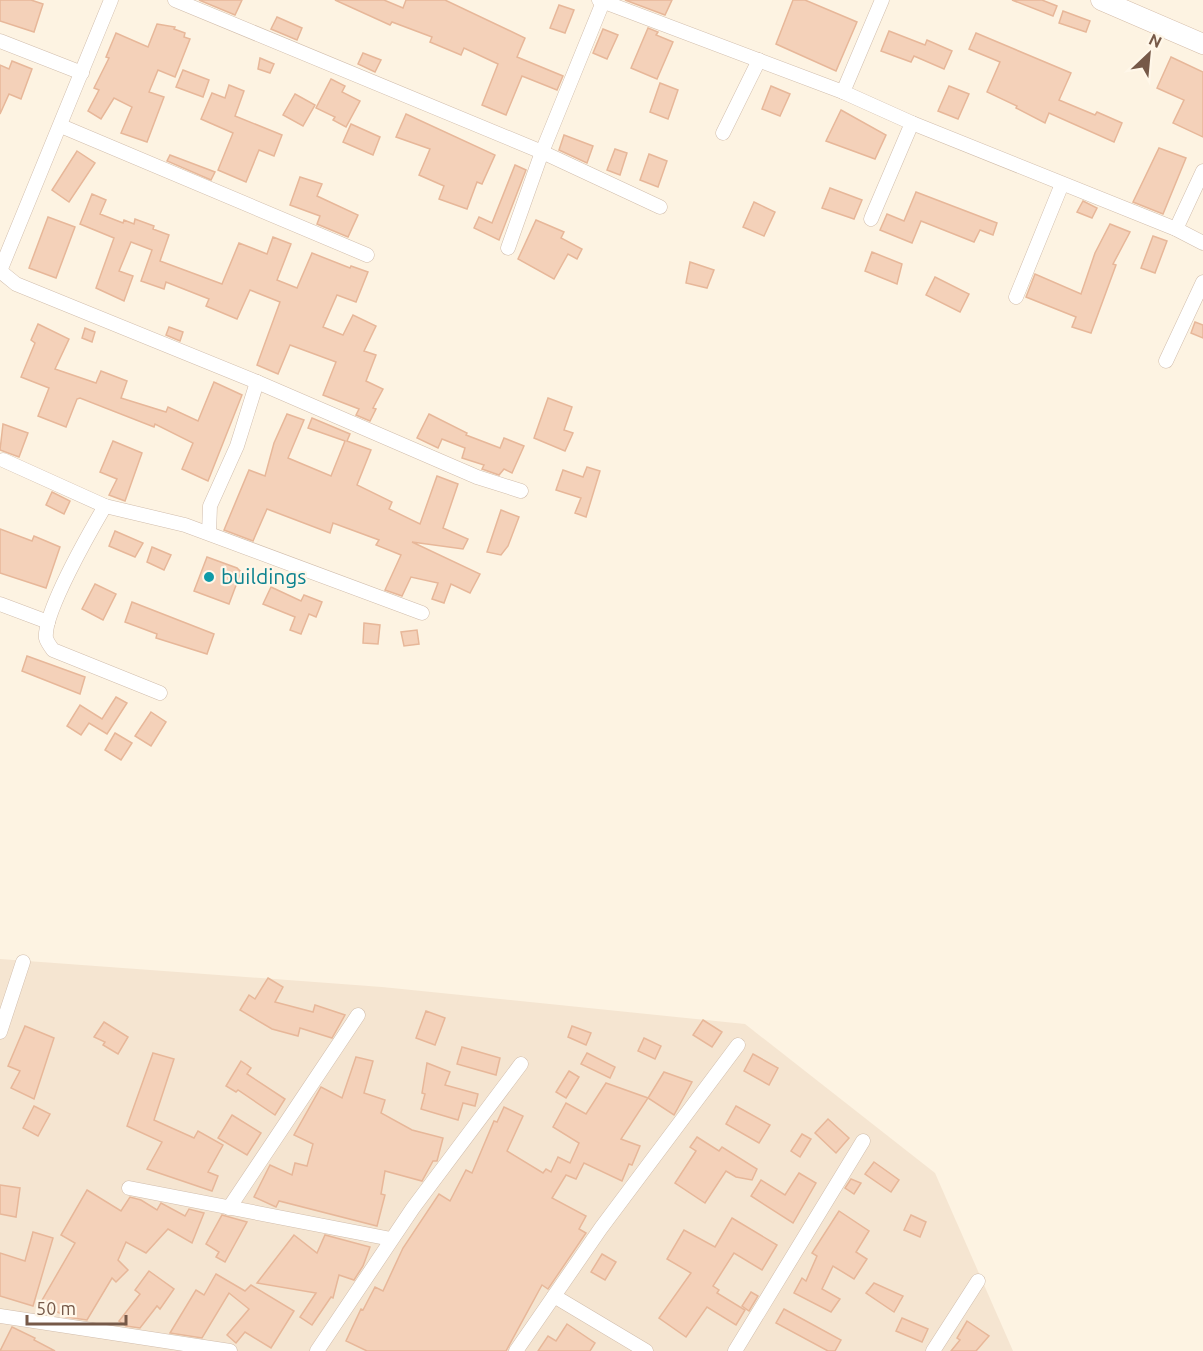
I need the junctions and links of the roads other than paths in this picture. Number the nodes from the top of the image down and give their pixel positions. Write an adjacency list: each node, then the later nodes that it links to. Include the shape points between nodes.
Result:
1 (111, 0): 9 (street)
2 (175, 0): 14 (street)
3 (882, 0): 10 (street)
4 (1101, 0): 7 (street)
5 (601, 1): 8 (street); 14 (street)
6 (0, 41): 9 (street)
7 (1203, 44)
8 (759, 60): 10 (street); 13 (street)
9 (82, 73): 12 (street)
10 (843, 92): 11 (street)
11 (912, 123): 16 (street); 18 (street)
12 (61, 126): 22 (street); 23 (street)
13 (723, 133)
14 (542, 152): 17 (street); 21 (street)
15 (1203, 171): 19 (street)
16 (1062, 184): 19 (street); 25 (street)
17 (660, 207)
18 (871, 219)
19 (1176, 229): 20 (street)
20 (1203, 243)
21 (508, 248)
22 (367, 255)
23 (0, 271): 27 (street, via 16,284)
24 (1203, 282): 26 (street)
25 (1016, 297)
26 (1166, 361)
27 (257, 382): 29 (street, via 477,477); 31 (street, via 237,446)
28 (3, 460): 30 (street)
29 (521, 492)
30 (105, 506): 32 (street); 36 (street)
31 (210, 506): 32 (street); 33 (street)
32 (185, 525): 33 (street)
33 (209, 533): 35 (street)
34 (0, 604): 36 (street)
35 (422, 613)
36 (48, 622): 37 (street, via 46,636 53,650)
37 (160, 693)
38 (23, 962): 40 (street)
39 (358, 1015): 45 (street)
40 (0, 1032)
41 (738, 1045): 48 (street)
42 (521, 1064): 46 (street)
43 (863, 1141): 54 (street)
44 (129, 1188): 45 (street)
45 (230, 1208): 46 (street)
46 (392, 1239): 51 (street)
47 (978, 1281): 55 (street)
48 (554, 1296): 52 (street); 53 (street)
49 (0, 1316): 50 (street)
50 (230, 1351)
51 (317, 1351)
52 (516, 1351)
53 (646, 1351)
54 (735, 1351)
55 (933, 1351)

